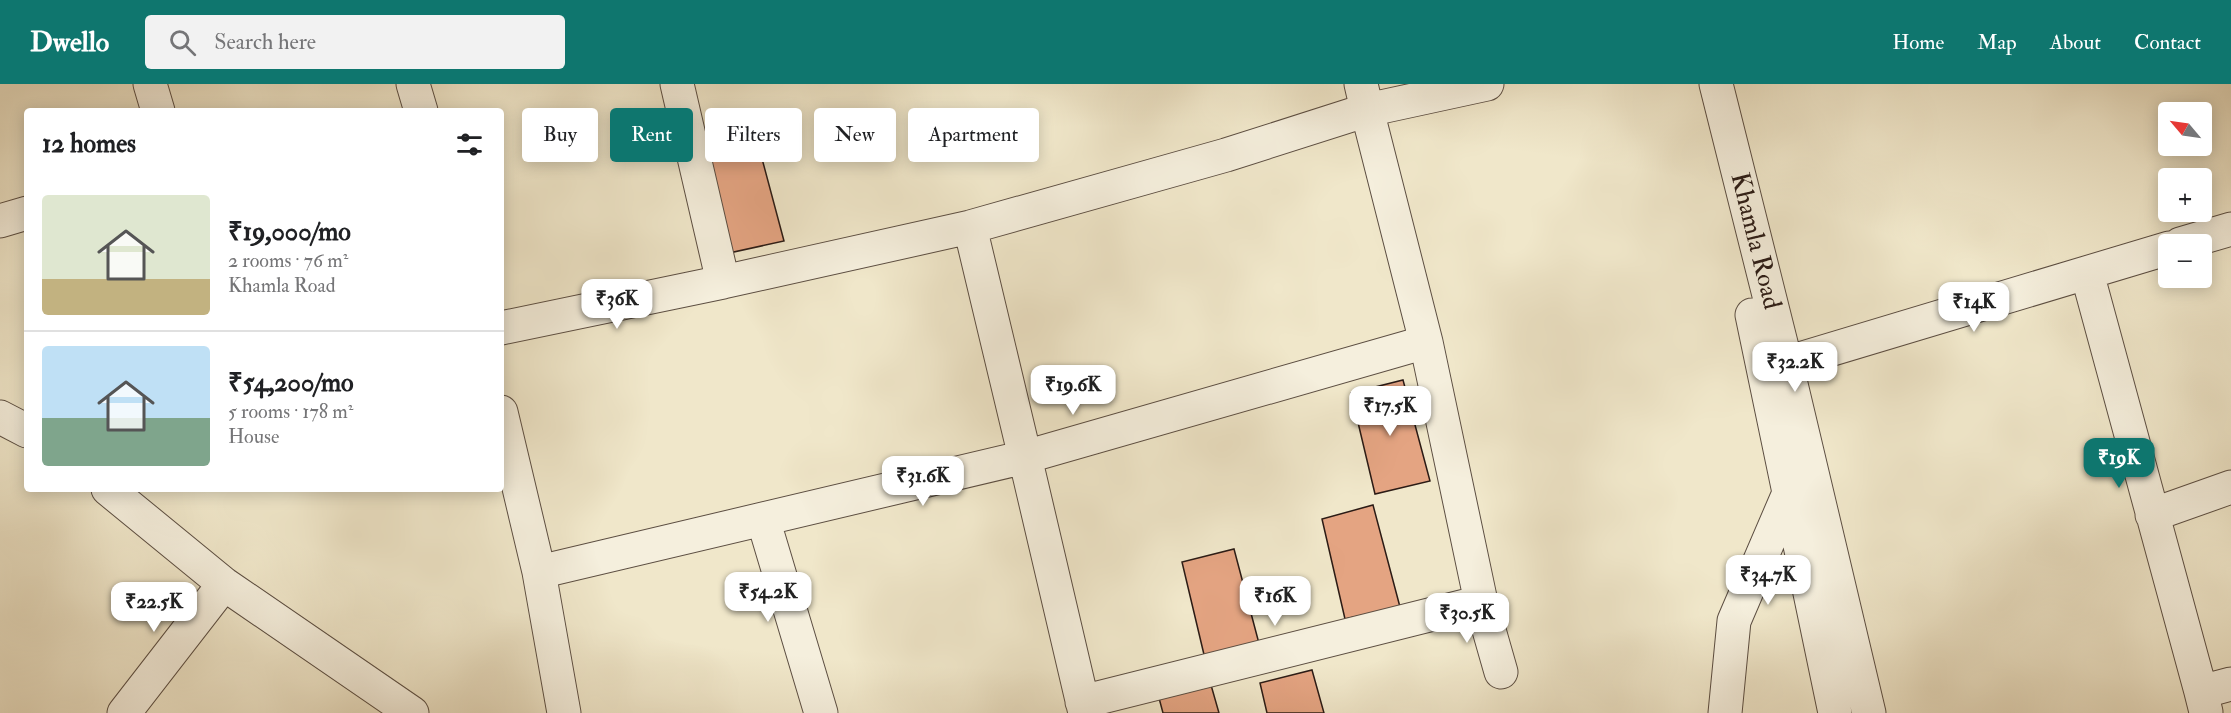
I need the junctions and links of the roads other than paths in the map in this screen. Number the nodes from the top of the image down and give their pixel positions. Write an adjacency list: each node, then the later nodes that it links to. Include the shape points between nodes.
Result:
1 (150, 84): 8 (street)
2 (413, 84): 9 (street)
3 (677, 84): 17 (street)
4 (1487, 84): 7 (street)
5 (1701, 84): 20 (street, Khamla Road)
6 (1716, 84): 20 (street, Khamla Road)
7 (1364, 97): 12 (street, via 1226,155); 19 (street)
8 (157, 108)
9 (420, 108)
10 (24, 214): 11 (street)
11 (0, 221)
12 (970, 227): 17 (street); 24 (street)
13 (2231, 229): 14 (street)
14 (2212, 235)
15 (2158, 251): 16 (street)
16 (2086, 273): 20 (street); 28 (street)
17 (723, 282): 18 (street)
18 (504, 327)
19 (1426, 342): 24 (street); 32 (street)
20 (1775, 366): 27 (street, Khamla Road); 42 (street, Khamla Road)
21 (0, 417): 23 (street)
22 (504, 425): 30 (street)
23 (24, 429)
24 (1025, 457): 29 (street); 35 (street)
25 (2231, 487): 28 (street)
26 (112, 492): 31 (street)
27 (1789, 493): 40 (street, via 1734,621); 41 (street, Khamla Road)
28 (2152, 515): 34 (street)
29 (763, 519): 30 (street); 39 (street)
30 (539, 572): 38 (street)
31 (224, 584): 36 (street); 37 (street)
32 (1481, 602): 33 (street); 35 (street)
33 (1501, 672)
34 (2213, 696)
35 (1084, 707)
36 (409, 712)
37 (124, 713)
38 (564, 713)
39 (821, 713)
40 (1725, 713)
41 (1835, 713)
42 (1869, 713)

